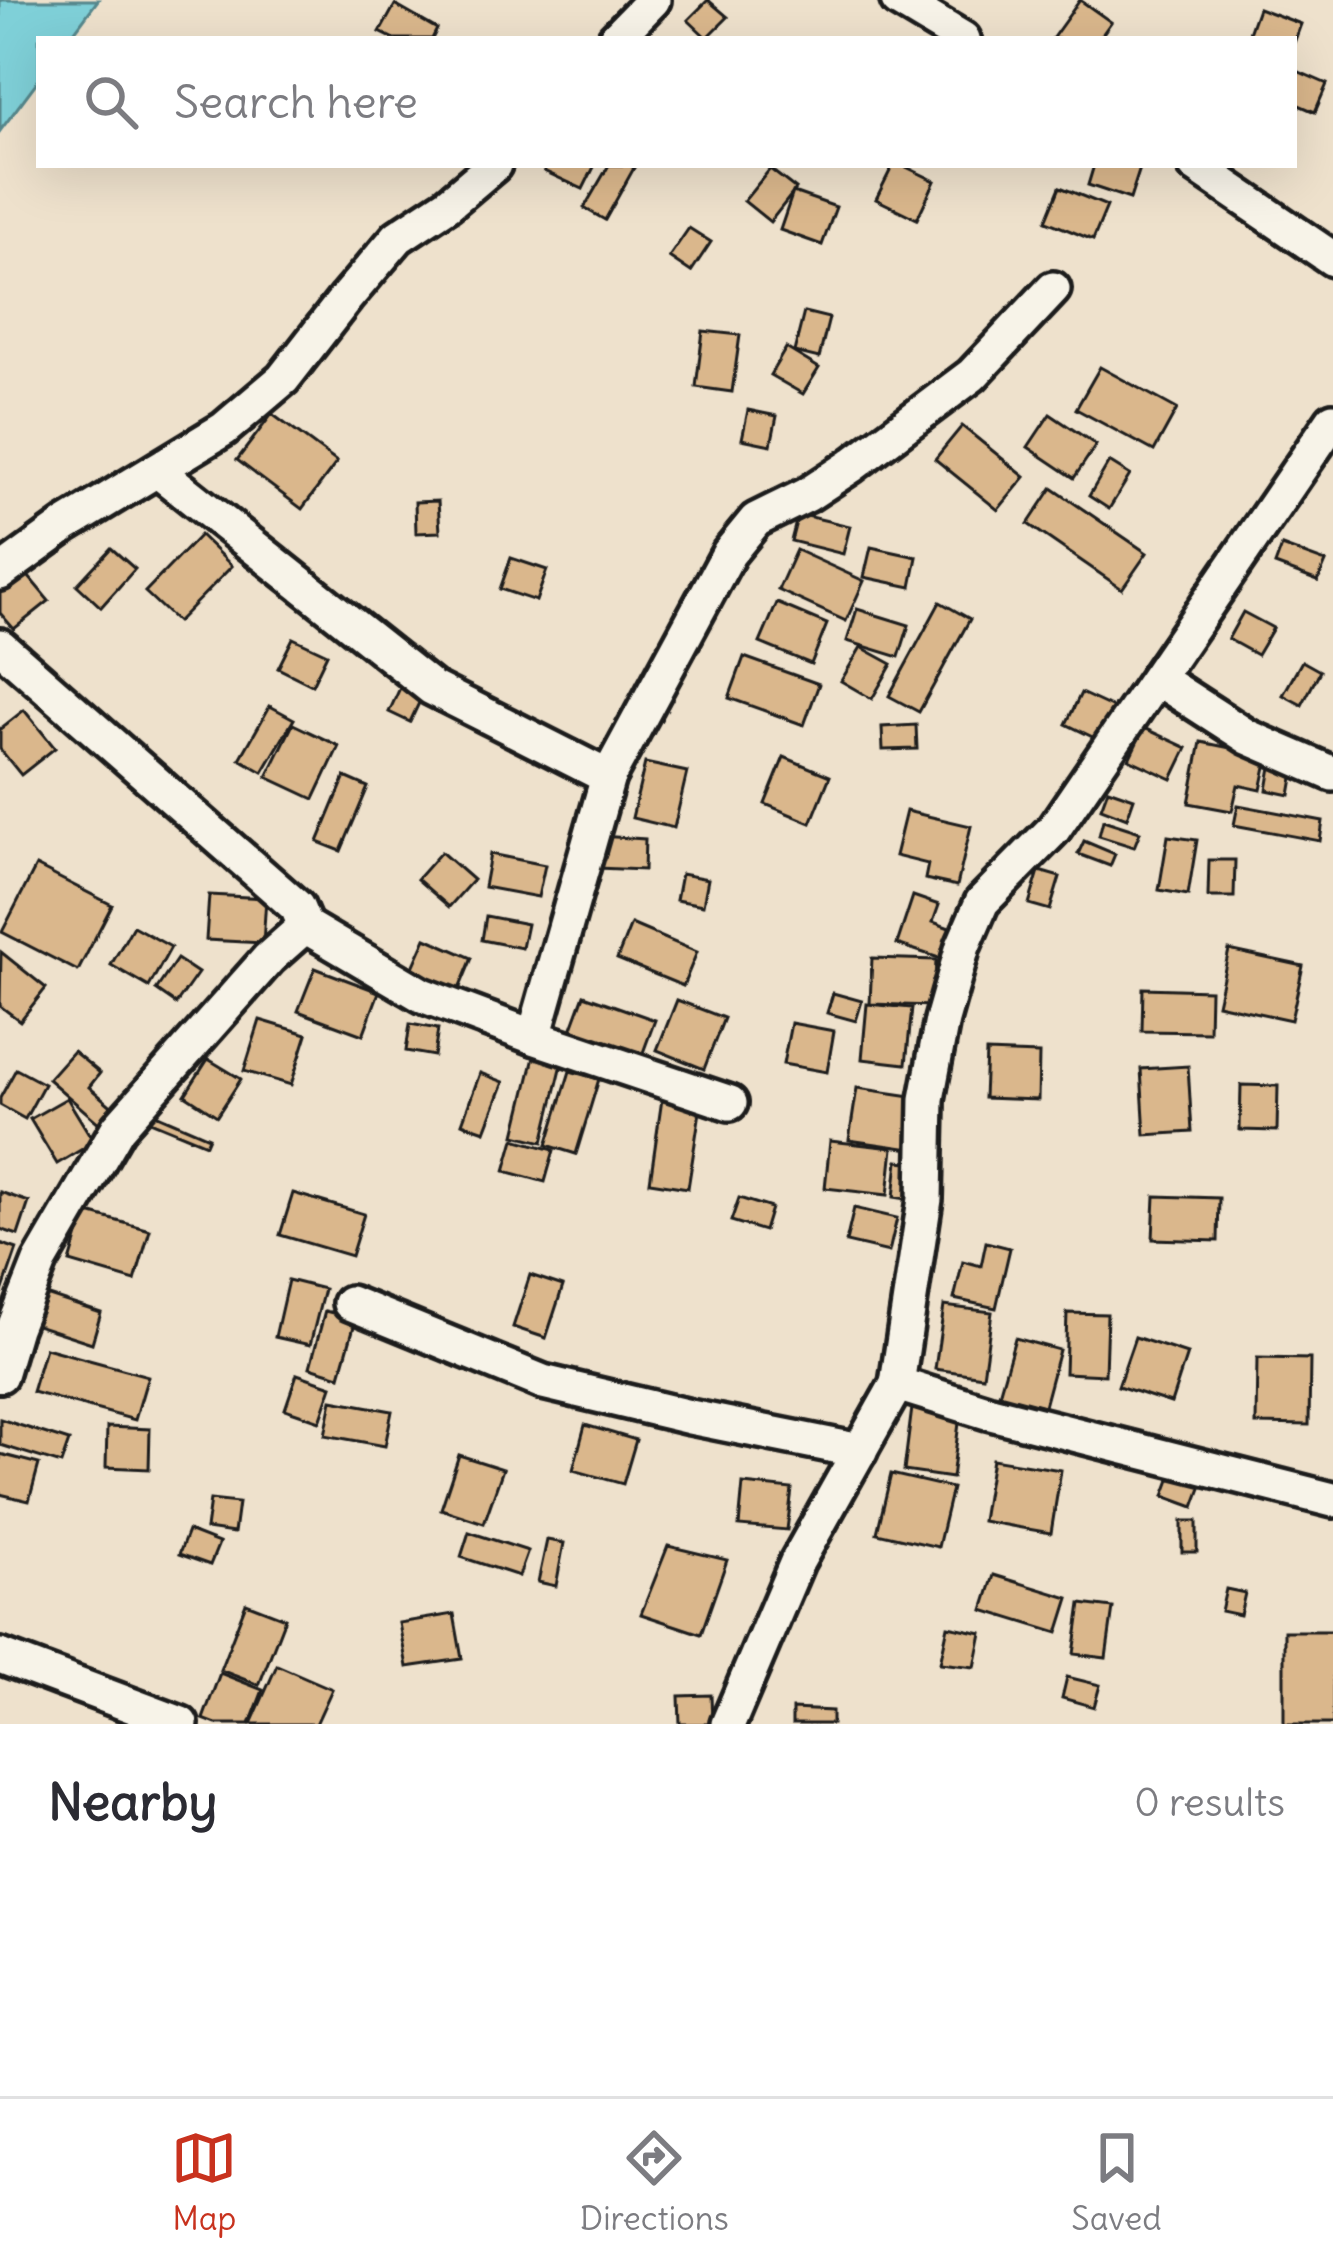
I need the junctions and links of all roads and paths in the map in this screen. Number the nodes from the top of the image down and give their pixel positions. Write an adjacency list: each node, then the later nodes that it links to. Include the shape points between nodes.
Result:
1 (652, 0): 3 (street)
2 (898, 0): 4 (street)
3 (618, 36)
4 (957, 36)
5 (490, 168): 10 (street, via 398,238 284,379)
6 (1200, 168): 7 (street)
7 (1333, 260)
8 (1053, 289): 15 (street, via 956,387 837,476 756,520 729,553)
9 (1329, 432): 13 (street)
10 (157, 470): 11 (street); 15 (street, via 432,688)
11 (0, 573)
12 (0, 646): 16 (street, via 297,907)
13 (1158, 679): 14 (street, via 1248,737); 22 (street, via 1053,830 982,902 963,946 927,1099 925,1198)
14 (1333, 774)
15 (608, 777): 17 (street)
16 (305, 926): 17 (street, via 422,995); 20 (street, via 118,1128)
17 (534, 1037): 18 (street)
18 (730, 1103)
19 (350, 1303): 23 (street, via 543,1382)
20 (7, 1325): 21 (street)
21 (0, 1376)
22 (897, 1384): 23 (street); 24 (street)
23 (860, 1451): 27 (street, via 796,1562)
24 (1333, 1500)
25 (0, 1656): 26 (street)
26 (181, 1724)
27 (728, 1724)

